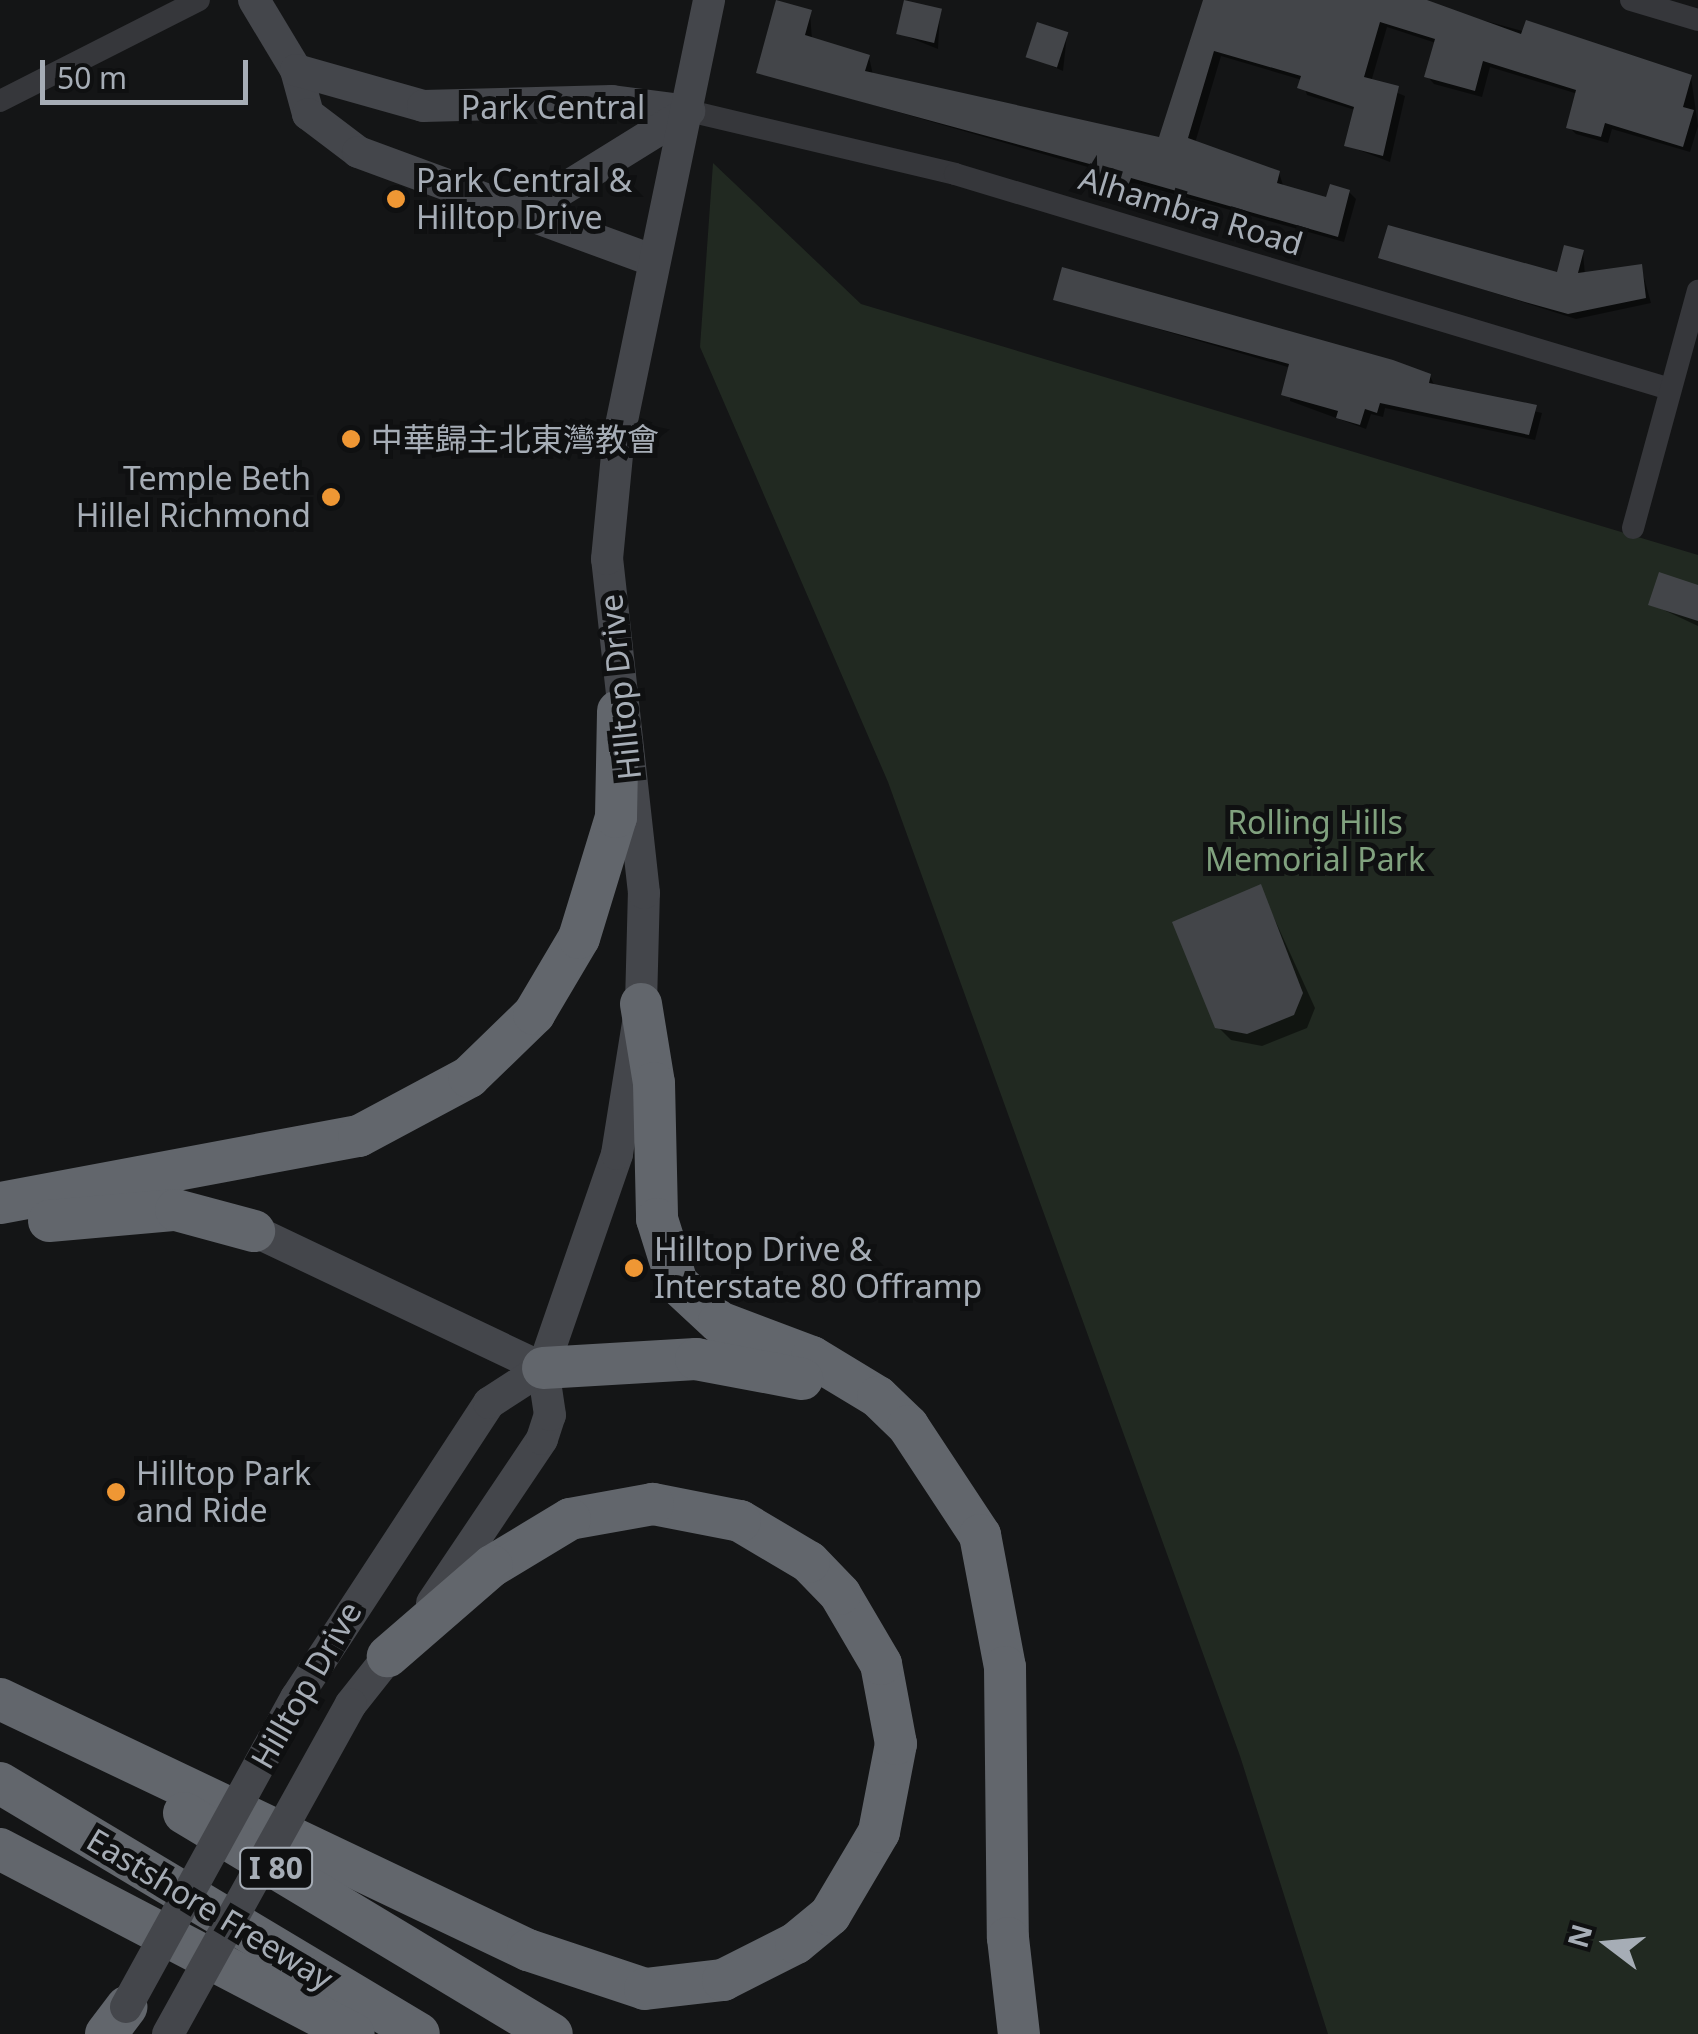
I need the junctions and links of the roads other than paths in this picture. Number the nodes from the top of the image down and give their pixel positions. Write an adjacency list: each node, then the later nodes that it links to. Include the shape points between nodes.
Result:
1 (199, 0): 7 (street)
2 (254, 0): 6 (street)
3 (709, 0): 8 (street, Hilltop Drive)
4 (1631, 0): 5 (street)
5 (1698, 20)
6 (296, 70): 8 (street, Park Central, via 424,106 612,101); 9 (street, via 308,114 358,152 407,175)
7 (0, 102)
8 (689, 111): 9 (street, Park Central); 10 (street, Hilltop Drive); 12 (street, Alhambra Road, via 955,174)
9 (532, 210): 10 (street)
10 (652, 260): 14 (street, Hilltop Drive, via 607,559)
11 (1698, 291): 12 (street)
12 (1670, 390): 13 (street)
13 (1633, 528)
14 (618, 711): 15 (street, Hilltop Drive, via 644,893); 16 (highway, via 616,817 579,938 534,1014 469,1077 360,1136)
15 (640, 1004): 19 (street, Hilltop Drive, via 604,1204); 20 (highway, via 654,1083 656,1219 677,1283 719,1322 812,1358 878,1397)
16 (0, 1203)
17 (0, 1227): 18 (highway, via 176,1210)
18 (254, 1231): 19 (street)
19 (543, 1368): 20 (highway, via 658,1358 771,1370 868,1409); 21 (street, Hilltop Drive, via 550,1416 542,1439); 25 (street, Hilltop Drive, bridge, via 489,1403 296,1698)
20 (940, 1476): 30 (highway, via 980,1536 1001,1620)
21 (388, 1656): 22 (highway, via 492,1566 570,1519 653,1504 740,1521 809,1562 840,1594 880,1664 896,1744 879,1832 840,1902 796,1943 723,1980 645,1988 553,1961); 26 (street, Hilltop Drive, bridge, via 352,1704)
22 (0, 1700): 29 (highway, I 80)
23 (0, 1783): 28 (highway, Eastshore Freeway / I 80)
24 (0, 1849): 27 (highway)
25 (114, 2025)
26 (168, 2034)
27 (354, 2034)
28 (420, 2034)
29 (552, 2034)
30 (1019, 2034)

